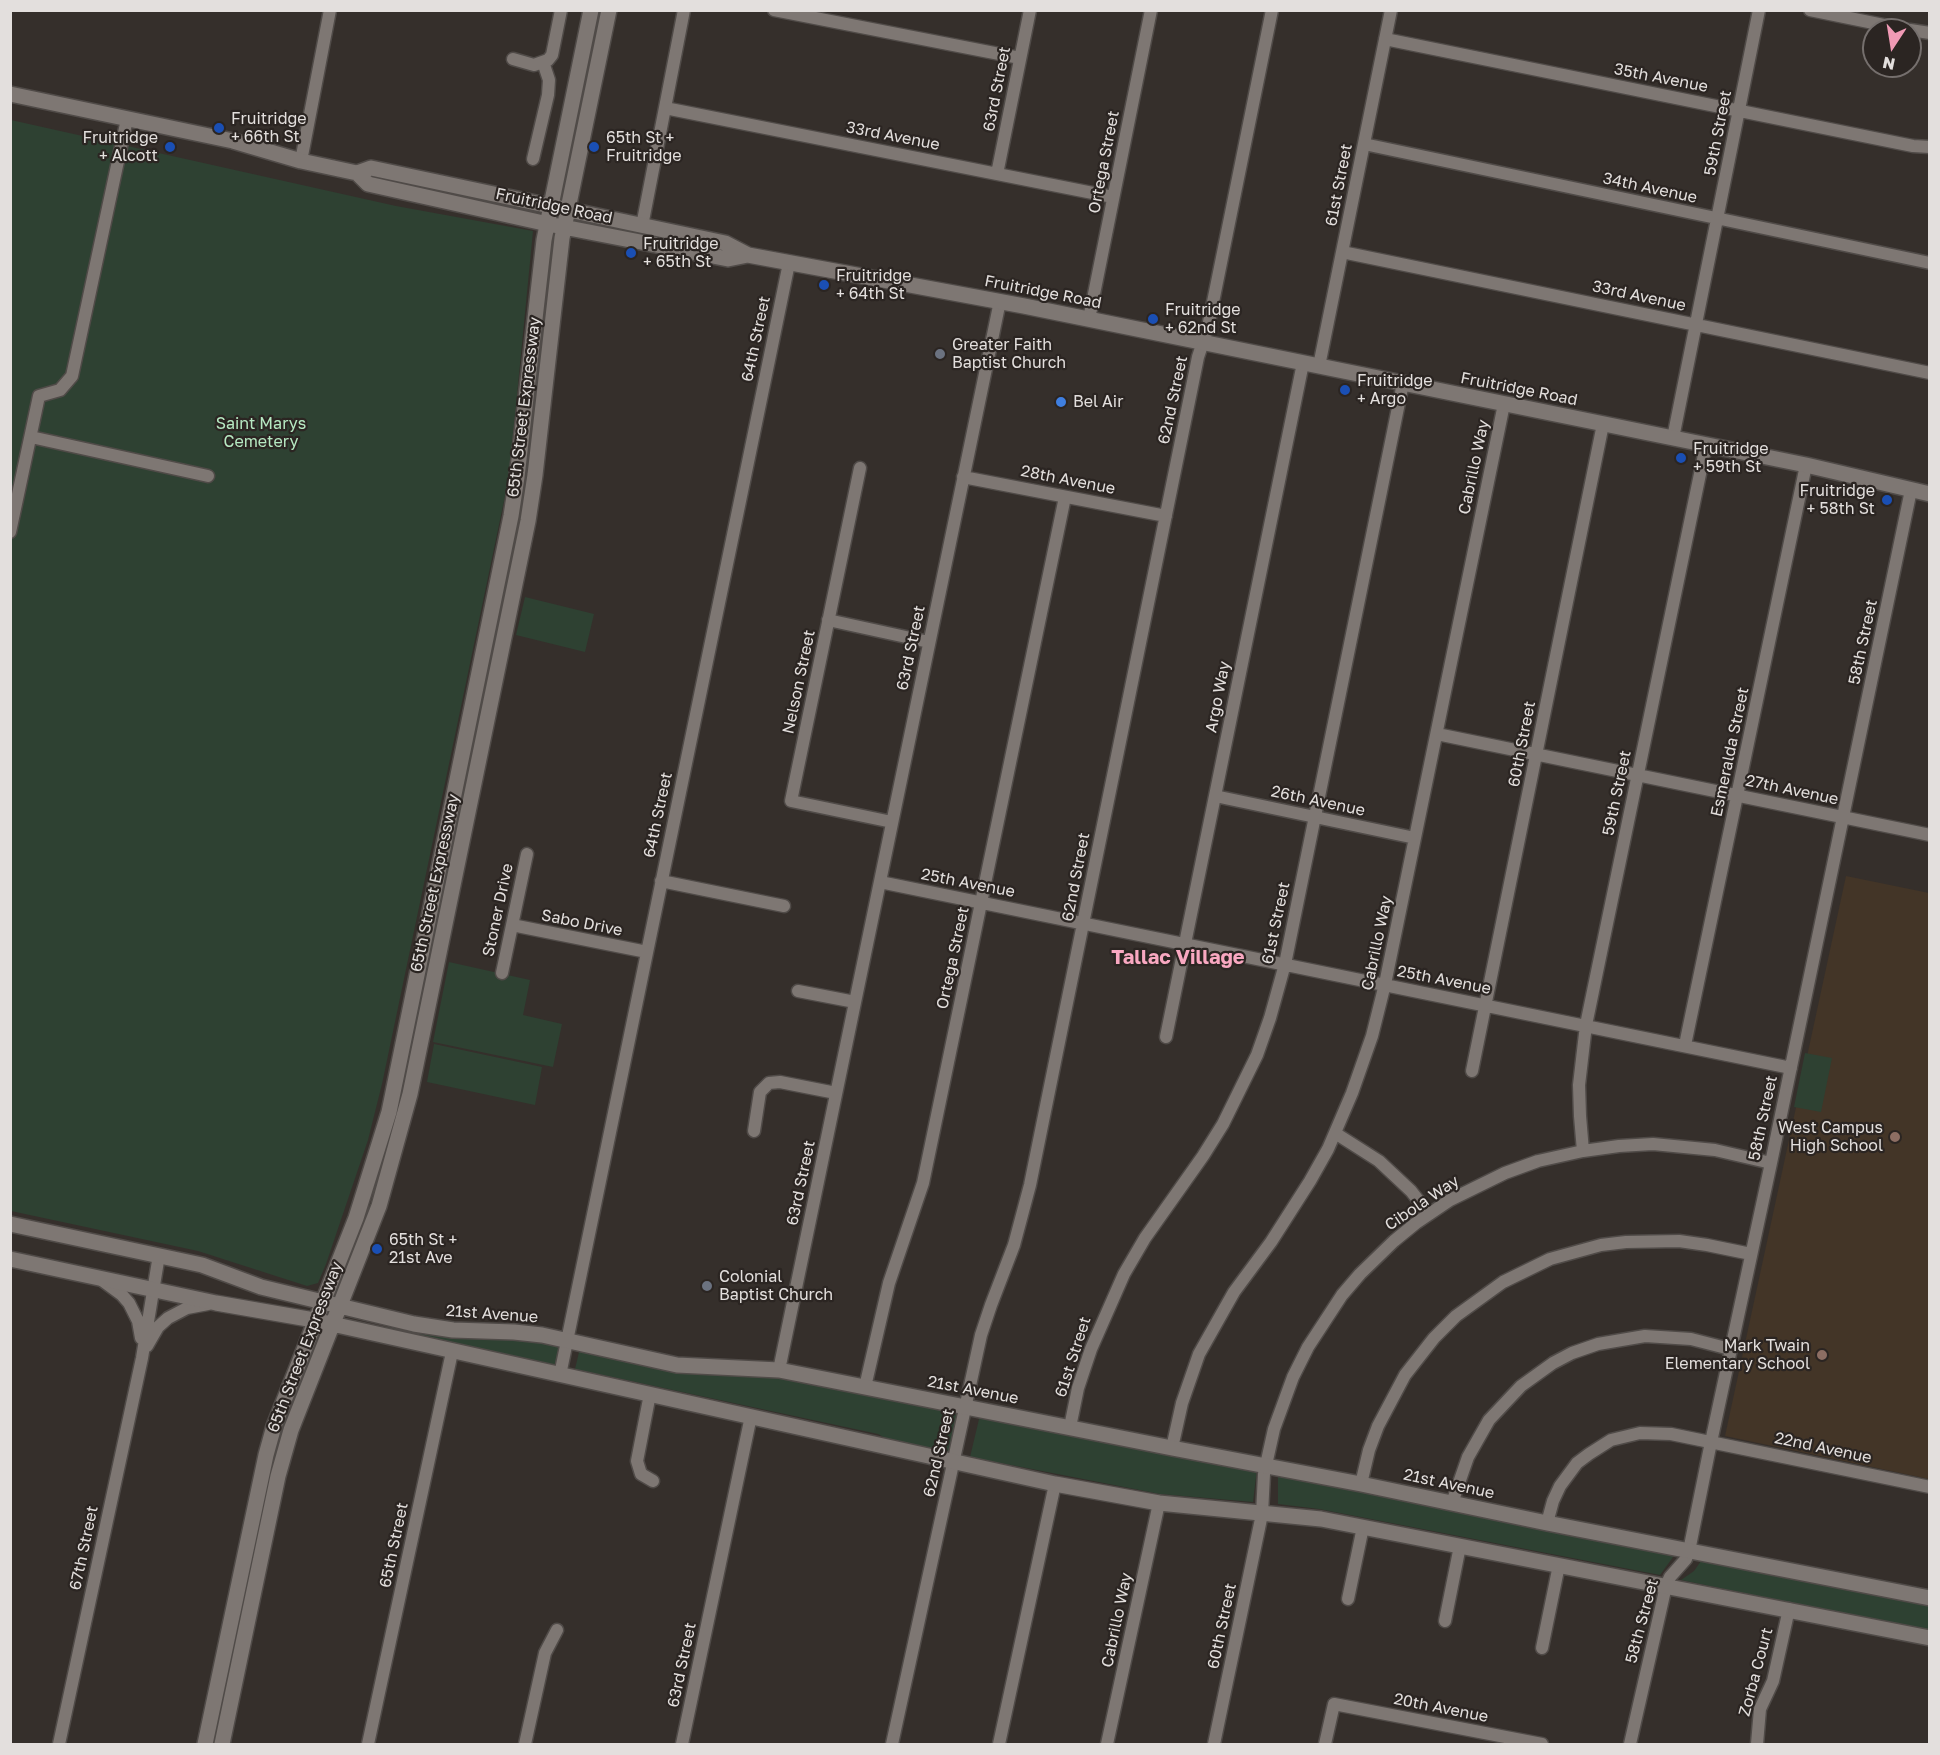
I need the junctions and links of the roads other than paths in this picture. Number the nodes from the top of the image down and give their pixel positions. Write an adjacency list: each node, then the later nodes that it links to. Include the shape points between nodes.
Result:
1 (330, 10): 25 (street)
2 (561, 10): 17 (street, via 552,55)
3 (591, 10): 29 (main road, 65th Street Expressway)
4 (609, 10): 30 (main road, 65th Street Expressway)
5 (684, 10): 19 (street)
6 (774, 10): 15 (street)
7 (1030, 10): 15 (street, 63rd Street)
8 (1151, 10): 28 (street, Ortega Street)
9 (1272, 10): 42 (street, 62nd Street)
10 (1391, 10): 14 (street, 61st Street)
11 (1759, 10): 20 (street, 59th Street)
12 (1810, 10): 13 (street)
13 (1862, 21)
14 (1385, 39): 20 (street, 35th Avenue); 22 (street, 61st Street)
15 (1020, 58): 27 (street, 63rd Street)
16 (513, 59): 17 (street)
17 (543, 62): 24 (street, via 549,80 548,94)
18 (10, 94): 21 (main road, Fruitridge Road)
19 (665, 108): 27 (street, 33rd Avenue); 33 (street)
20 (1739, 111): 23 (street, 35th Avenue); 31 (street, 59th Street)
21 (127, 119): 25 (main road, Fruitridge Road, via 233,141); 49 (street, via 72,376 60,390 39,396)
22 (1364, 144): 31 (street, 34th Avenue); 35 (street, 61st Street)
23 (1929, 147)
24 (533, 159)
25 (301, 161): 26 (main road, Fruitridge Road)
26 (357, 173): 29 (main road, Fruitridge Road, via 371,168); 32 (main road, Fruitridge Road, via 368,184)
27 (997, 174): 28 (street, 33rd Avenue)
28 (1113, 197): 40 (street, Ortega Street)
29 (551, 207): 30 (main road, Fruitridge Road); 32 (main road, 65th Street Expressway)
30 (568, 211): 33 (main road, Fruitridge Road); 34 (main road, 65th Street Expressway)
31 (1717, 219): 38 (street, 34th Avenue); 41 (street, 59th Street)
32 (548, 224): 34 (main road, Fruitridge Road); 105 (main road, 65th Street Expressway, via 511,516 389,1112 356,1218)
33 (642, 226): 36 (main road, Fruitridge Road, via 725,243)
34 (565, 227): 36 (main road, Fruitridge Road, via 728,259); 107 (main road, 65th Street Expressway, via 528,521 410,1094 379,1206)
35 (1342, 252): 41 (street, 33rd Avenue); 44 (street, 61st Street)
36 (748, 255): 37 (main road, Fruitridge Road)
37 (789, 263): 39 (main road, Fruitridge Road); 74 (street, 64th Street)
38 (1929, 263)
39 (1000, 301): 40 (main road, Fruitridge Road); 55 (street, 63rd Street)
40 (1089, 319): 42 (main road, Fruitridge Road)
41 (1696, 325): 45 (street, 33rd Avenue); 50 (street, 59th Street)
42 (1203, 343): 43 (main road, Fruitridge Road); 59 (street, 62nd Street)
43 (1303, 363): 44 (main road, Fruitridge Road); 66 (street, Argo Way)
44 (1319, 366): 46 (main road, Fruitridge Road)
45 (1929, 373)
46 (1403, 383): 47 (main road, Fruitridge Road); 68 (street, 61st Street)
47 (1504, 404): 48 (main road, Fruitridge Road); 63 (street, Cabrillo Way)
48 (1603, 424): 50 (main road, Fruitridge Road); 64 (street, 60th Street)
49 (31, 437): 54 (street); 60 (street)
50 (1673, 438): 51 (main road, Fruitridge Road)
51 (1706, 445): 52 (main road, Fruitridge Road); 65 (street, 59th Street)
52 (1806, 465): 56 (main road, Fruitridge Road); 67 (street, Esmeralda Street)
53 (860, 468): 61 (street, Nelson Street)
54 (208, 476)
55 (963, 477): 58 (street, 28th Avenue); 62 (street, 63rd Street)
56 (1911, 490): 57 (main road, Fruitridge Road); 69 (street, 58th Street)
57 (1929, 494)
58 (1065, 497): 59 (street, 28th Avenue); 76 (street, Ortega Street)
59 (1166, 516): 78 (street, 62nd Street)
60 (10, 532)
61 (828, 620): 62 (street); 70 (street, Nelson Street, via 791,801)
62 (929, 642): 70 (street, 63rd Street)
63 (1437, 734): 64 (street, 27th Avenue); 72 (street, Cabrillo Way)
64 (1536, 754): 65 (street, 27th Avenue); 87 (street, 60th Street)
65 (1638, 775): 67 (street, 27th Avenue); 88 (street, 59th Street)
66 (1215, 796): 68 (street, 26th Avenue); 80 (street, Argo Way)
67 (1738, 796): 69 (street, 27th Avenue); 90 (street, Esmeralda Street)
68 (1315, 817): 72 (street, 26th Avenue); 82 (street, 61st Street)
69 (1843, 818): 71 (street, 27th Avenue); 91 (street, 58th Street)
70 (892, 822): 75 (street, 63rd Street)
71 (1929, 835)
72 (1415, 838): 84 (street, Cabrillo Way)
73 (527, 854): 79 (street, Stoner Drive)
74 (661, 881): 77 (street); 81 (street, 64th Street)
75 (880, 882): 76 (street, 25th Avenue); 86 (street, 63rd Street)
76 (981, 902): 78 (street, 25th Avenue); 116 (street, Ortega Street, via 923,1183 889,1283)
77 (784, 906)
78 (1083, 923): 80 (street, 25th Avenue); 118 (street, 62nd Street, via 1024,1213 984,1325)
79 (512, 926): 81 (street, Sabo Drive); 83 (street, Stoner Drive)
80 (1185, 944): 82 (street, 25th Avenue); 89 (street, Argo Way)
81 (647, 952): 110 (street, 64th Street)
82 (1285, 964): 84 (street, 25th Avenue); 120 (street, 61st Street, via 1270,1018 1241,1090 1203,1156 1145,1238 1106,1311 1078,1389)
83 (502, 973)
84 (1385, 984): 87 (street, 25th Avenue); 95 (street, Cabrillo Way, via 1361,1071)
85 (798, 991): 86 (street)
86 (855, 1002): 93 (street, 63rd Street)
87 (1486, 1005): 88 (street, 25th Avenue); 92 (street, 60th Street)
88 (1586, 1025): 90 (street, 25th Avenue); 96 (street, 59th Street, via 1579,1086)
89 (1166, 1037)
90 (1685, 1045): 91 (street, 25th Avenue)
91 (1791, 1068): 97 (street, 58th Street)
92 (1472, 1071)
93 (836, 1094): 94 (street, via 768,1083 760,1092); 114 (street, 63rd Street)
94 (754, 1131)
95 (1335, 1133): 98 (street, via 1379,1161); 122 (street, Cabrillo Way, via 1292,1212 1210,1331 1190,1378)
96 (1583, 1150): 97 (street, Cibola Way, via 1688,1146); 98 (street, Cibola Way, via 1505,1173)
97 (1771, 1163): 100 (street, 58th Street)
98 (1429, 1214): 124 (street, Cibola Way, via 1379,1254 1322,1323 1282,1403)
99 (10, 1224): 101 (main road, 21st Avenue)
100 (1751, 1254): 111 (street, 58th Street); 127 (street, via 1679,1241 1626,1242 1550,1259 1503,1282 1456,1316 1405,1375 1378,1426)
101 (159, 1255): 104 (street, 67th Street); 105 (main road, 21st Avenue, via 202,1265 261,1287)
102 (10, 1259): 103 (main road)
103 (96, 1277): 104 (main road); 113 (street, 67th Street, via 122,1295 135,1313)
104 (153, 1289): 106 (main road); 113 (street, 67th Street)
105 (322, 1301): 107 (main road, 21st Avenue); 108 (main road, 65th Street Expressway)
106 (216, 1303): 108 (main road); 113 (street, 67th Street, via 187,1308 168,1318 150,1339)
107 (340, 1305): 109 (main road, 65th Street Expressway); 110 (main road, 21st Avenue, via 414,1324)
108 (314, 1320): 109 (main road); 146 (main road, 65th Street Expressway, via 266,1455)
109 (333, 1324): 112 (main road); 147 (main road, 65th Street Expressway, via 291,1431 278,1476)
110 (567, 1340): 114 (main road, 21st Avenue, via 677,1365); 115 (street, 64th Street)
111 (1730, 1348): 121 (street, 58th Street); 130 (street, via 1691,1339 1645,1336 1598,1344 1553,1363 1521,1386 1489,1420 1468,1457)
112 (452, 1352): 115 (main road); 148 (street, 65th Street)
113 (142, 1358): 145 (street, 67th Street)
114 (779, 1370): 116 (main road, 21st Avenue)
115 (560, 1375): 117 (main road)
116 (866, 1387): 118 (main road, 21st Avenue)
117 (650, 1394): 119 (main road); 125 (street, via 637,1461 641,1474)
118 (966, 1407): 120 (main road, 21st Avenue); 123 (street, 62nd Street)
119 (751, 1416): 123 (main road); 150 (street, 63rd Street)
120 (1070, 1428): 122 (main road, 21st Avenue)
121 (1711, 1442): 128 (street, 22nd Avenue); 132 (street, 22nd Avenue, via 1656,1432 1611,1440 1588,1454 1567,1475); 135 (street, 58th Street)
122 (1172, 1448): 124 (main road, 21st Avenue)
123 (953, 1462): 126 (main road); 151 (street, 62nd Street)
124 (1265, 1465): 127 (main road, 21st Avenue); 131 (street, Cibola Way)
125 (653, 1481)
126 (1055, 1484): 129 (main road); 152 (street)
127 (1361, 1484): 130 (main road, 21st Avenue)
128 (1929, 1487)
129 (1159, 1503): 131 (main road); 153 (street, Cabrillo Way)
130 (1452, 1503): 132 (main road, 21st Avenue)
131 (1262, 1514): 133 (main road); 154 (street, 60th Street)
132 (1547, 1523): 135 (main road, 21st Avenue)
133 (1363, 1527): 134 (main road); 139 (street)
134 (1460, 1546): 136 (main road); 141 (street)
135 (1689, 1551): 137 (street, 58th Street); 138 (main road, 21st Avenue)
136 (1559, 1565): 137 (main road); 144 (street)
137 (1666, 1586): 140 (main road); 157 (street, 58th Street)
138 (1929, 1598)
139 (1348, 1599)
140 (1789, 1609): 143 (main road); 158 (street, Zorba Court, via 1773,1682 1760,1709)
141 (1445, 1622)
142 (557, 1630): 149 (street, via 544,1653)
143 (1929, 1638)
144 (1542, 1648)
145 (59, 1744)
146 (205, 1744)
147 (222, 1744)
148 (368, 1744)
149 (528, 1744)
150 (682, 1744)
151 (892, 1744)
152 (999, 1744)
153 (1107, 1744)
154 (1214, 1744)
155 (1325, 1744): 156 (street, 20th Avenue, via 1334,1704)
156 (1542, 1744)
157 (1630, 1744)
158 (1757, 1744)

